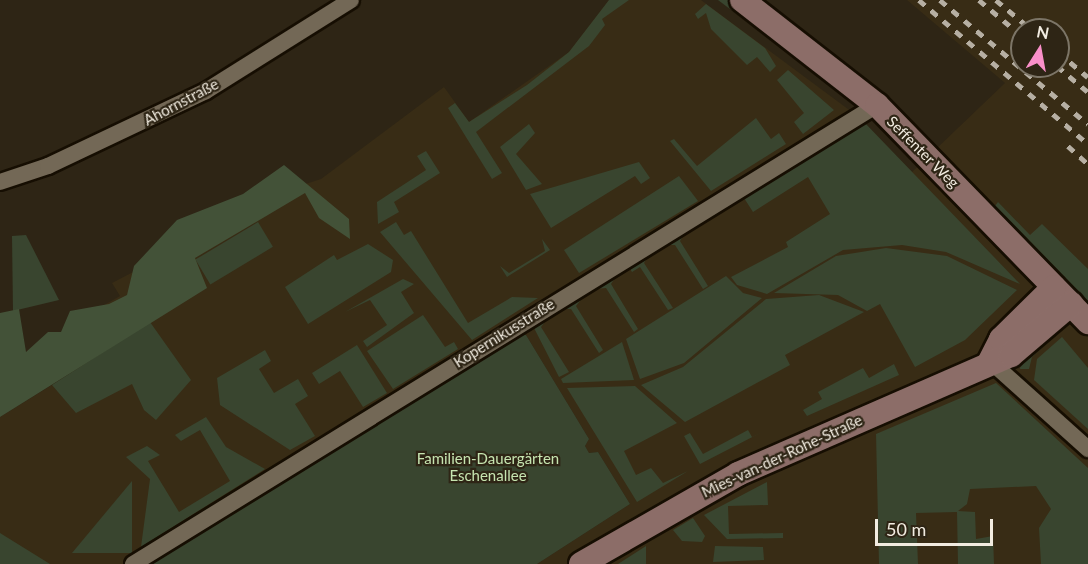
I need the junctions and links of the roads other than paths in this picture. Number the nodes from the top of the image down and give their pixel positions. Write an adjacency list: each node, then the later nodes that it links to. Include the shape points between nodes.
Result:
1 (351, 0): 4 (street, Ahornstraße, via 198,95 48,166)
2 (742, 0): 3 (street, Seffenter Weg)
3 (876, 105): 5 (street, Seffenter Weg); 10 (street, Kopernikusstraße)
4 (0, 182)
5 (1054, 287): 6 (street, Seffenter Weg); 8 (street, via 1001,339)
6 (1071, 304): 7 (street, Seffenter Weg); 8 (street, Mies-van-der-Rohe-Straße, via 1011,355)
7 (1088, 322)
8 (990, 361): 9 (street); 11 (street, Mies-van-der-Rohe-Straße, via 738,474)
9 (1088, 449)
10 (133, 564)
11 (581, 564)

